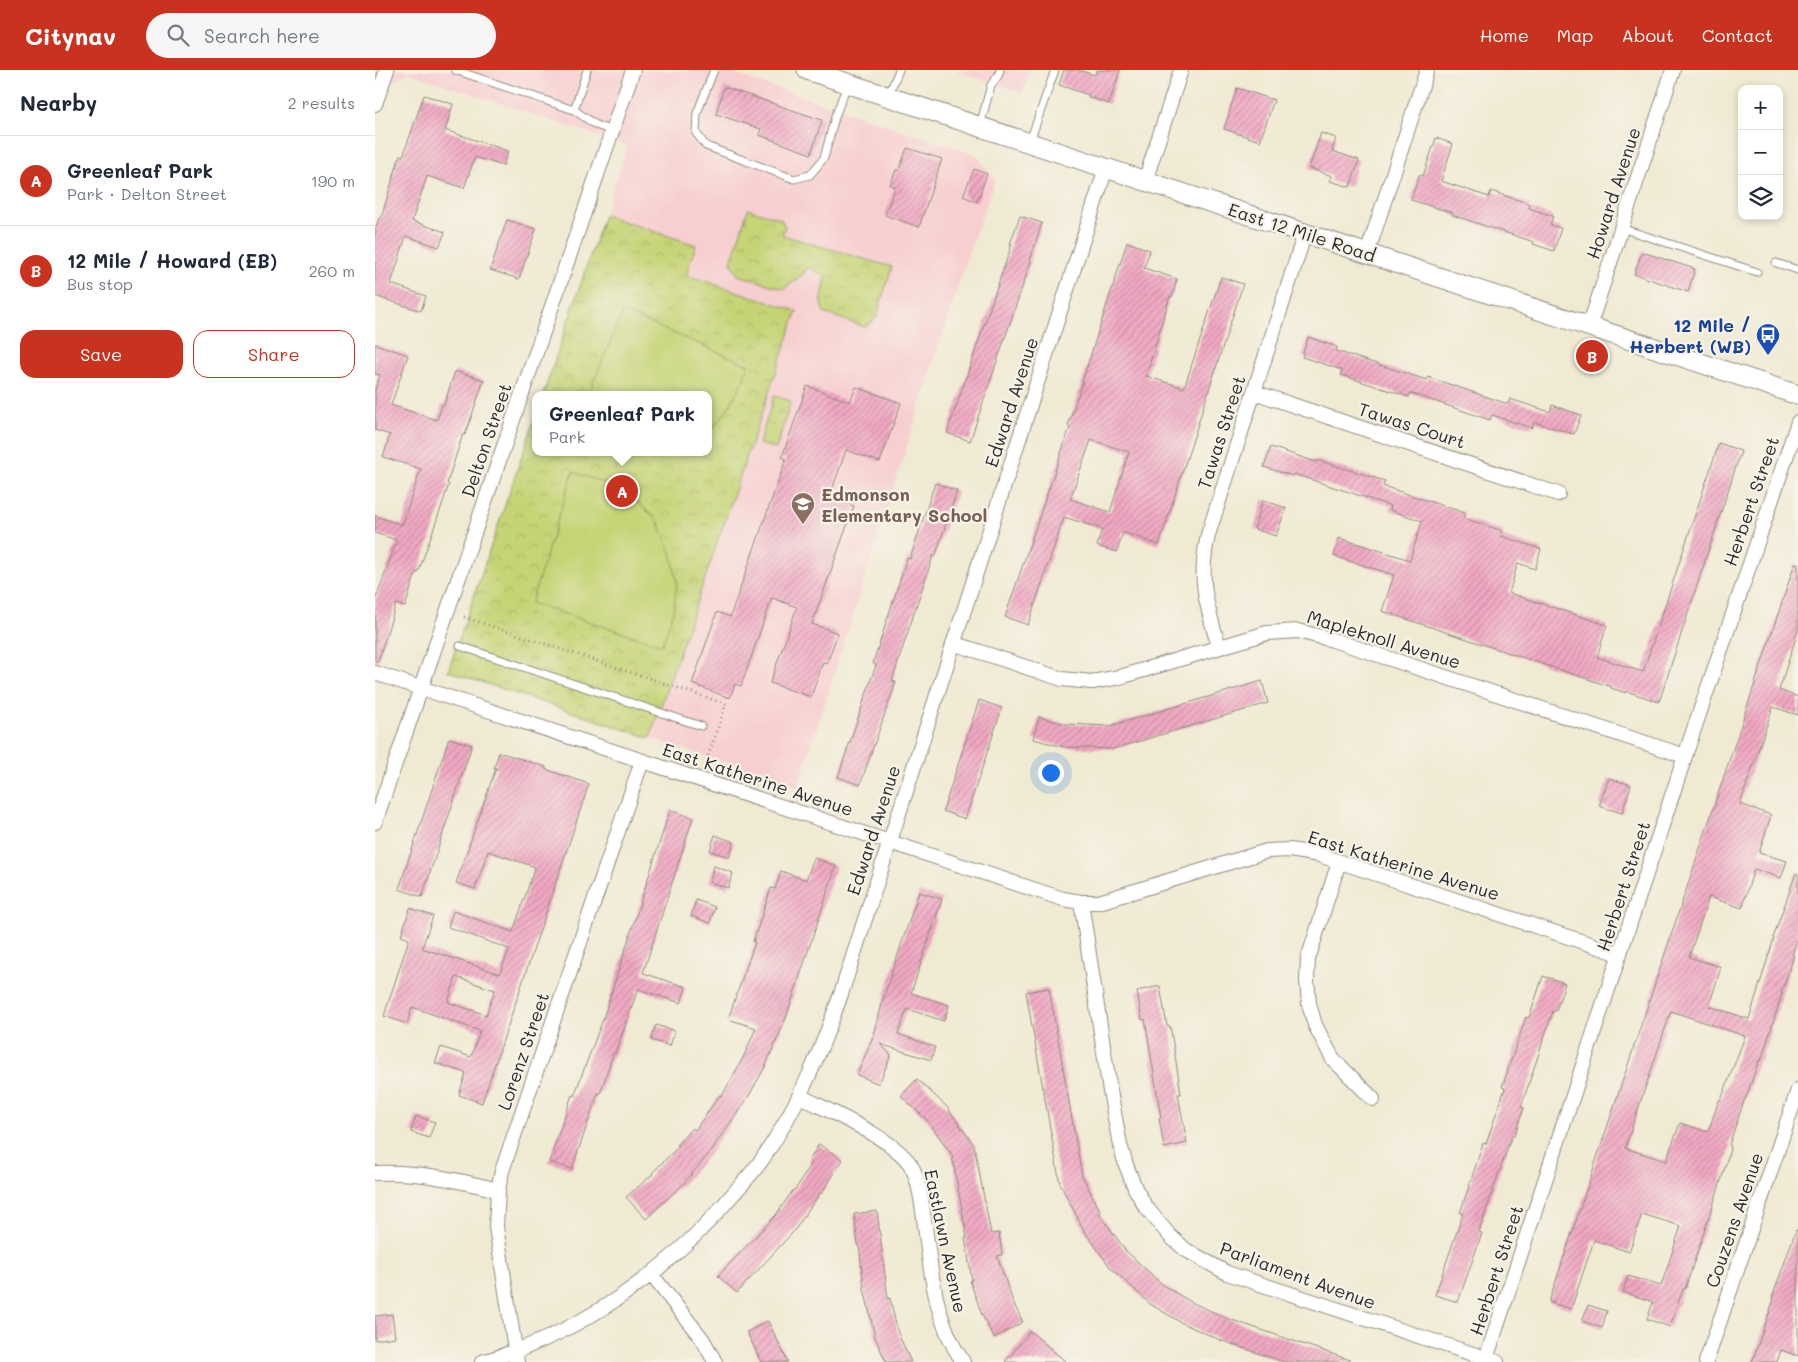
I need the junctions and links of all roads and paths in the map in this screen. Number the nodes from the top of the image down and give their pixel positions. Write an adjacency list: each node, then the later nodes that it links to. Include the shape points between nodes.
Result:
1 (387, 70): 15 (street)
2 (455, 70): 16 (lane)
3 (587, 70): 16 (lane)
4 (633, 70): 18 (street, Delton Street)
5 (714, 70): 13 (lane, via 697,113 696,133 706,146 794,179 810,175 823,158)
6 (807, 70): 13 (main road, East 12 Mile Road)
7 (899, 70): 14 (lane)
8 (1000, 70): 17 (lane, via 991,85)
9 (1055, 70): 19 (lane)
10 (1181, 70): 21 (street)
11 (1427, 70): 24 (street)
12 (1673, 70): 22 (street, Howard Avenue)
13 (848, 84): 14 (main road, East 12 Mile Road)
14 (888, 96): 17 (main road, East 12 Mile Road)
15 (375, 104)
16 (574, 110): 18 (lane, via 595,125)
17 (980, 127): 19 (main road, East 12 Mile Road)
18 (612, 131): 38 (street, Delton Street)
19 (1029, 144): 20 (main road, East 12 Mile Road)
20 (1106, 168): 21 (main road, East 12 Mile Road); 34 (street, Edward Avenue)
21 (1145, 181): 23 (main road, East 12 Mile Road)
22 (1621, 228): 27 (lane); 28 (street, Howard Avenue)
23 (1305, 233): 24 (main road, East 12 Mile Road); 29 (street, Tawas Street)
24 (1367, 254): 28 (main road, East 12 Mile Road)
25 (1776, 263): 26 (lane)
26 (1798, 270)
27 (1757, 272)
28 (1589, 327): 30 (main road, East 12 Mile Road)
29 (1254, 392): 32 (street, Tawas Court); 36 (street, Tawas Street, via 1204,552 1203,591)
30 (1798, 395)
31 (1798, 422): 40 (street, Herbert Street)
32 (1558, 494)
33 (464, 617): 41 (path, via 726,704)
34 (953, 643): 36 (street, Mapleknoll Avenue, via 1062,679 1093,682); 44 (street, Edward Avenue)
35 (460, 646): 39 (lane)
36 (1219, 647): 40 (street, Mapleknoll Avenue, via 1267,633 1313,634)
37 (375, 673): 38 (street, East Katherine Avenue)
38 (422, 688): 42 (street, East Katherine Avenue); 43 (street, Delton Street)
39 (701, 726)
40 (1685, 756): 47 (street, Herbert Street)
41 (707, 759)
42 (642, 761): 44 (street, East Katherine Avenue); 52 (street, Lorenz Street, via 505,1161)
43 (375, 822)
44 (889, 842): 46 (street, East Katherine Avenue, via 1063,899); 49 (street, Edward Avenue, via 830,1026)
45 (1339, 862): 46 (street, East Katherine Avenue, via 1307,852 1267,852 1099,902); 47 (street, East Katherine Avenue); 50 (street, via 1308,959 1309,1004 1333,1059)
46 (1081, 902): 55 (street, Parliament Avenue, via 1120,1145 1135,1188 1156,1221 1186,1250 1227,1272)
47 (1620, 954): 55 (street, Herbert Street)
48 (1798, 1090): 59 (street, Couzens Avenue)
49 (800, 1096): 53 (street, Edward Avenue, via 763,1159 702,1228); 58 (street, Eastlawn Avenue, via 875,1136 897,1150 909,1163 920,1193 936,1304)
50 (1373, 1099)
51 (375, 1173): 52 (street, via 429,1174)
52 (498, 1190): 54 (street, Lorenz Street, via 496,1228)
53 (651, 1274): 54 (street, Edward Avenue, via 623,1296); 57 (street, via 703,1340)
54 (516, 1357): 56 (street, Edward Avenue)
55 (1489, 1361)
56 (483, 1362)
57 (715, 1362)
58 (963, 1362)
59 (1706, 1362)

